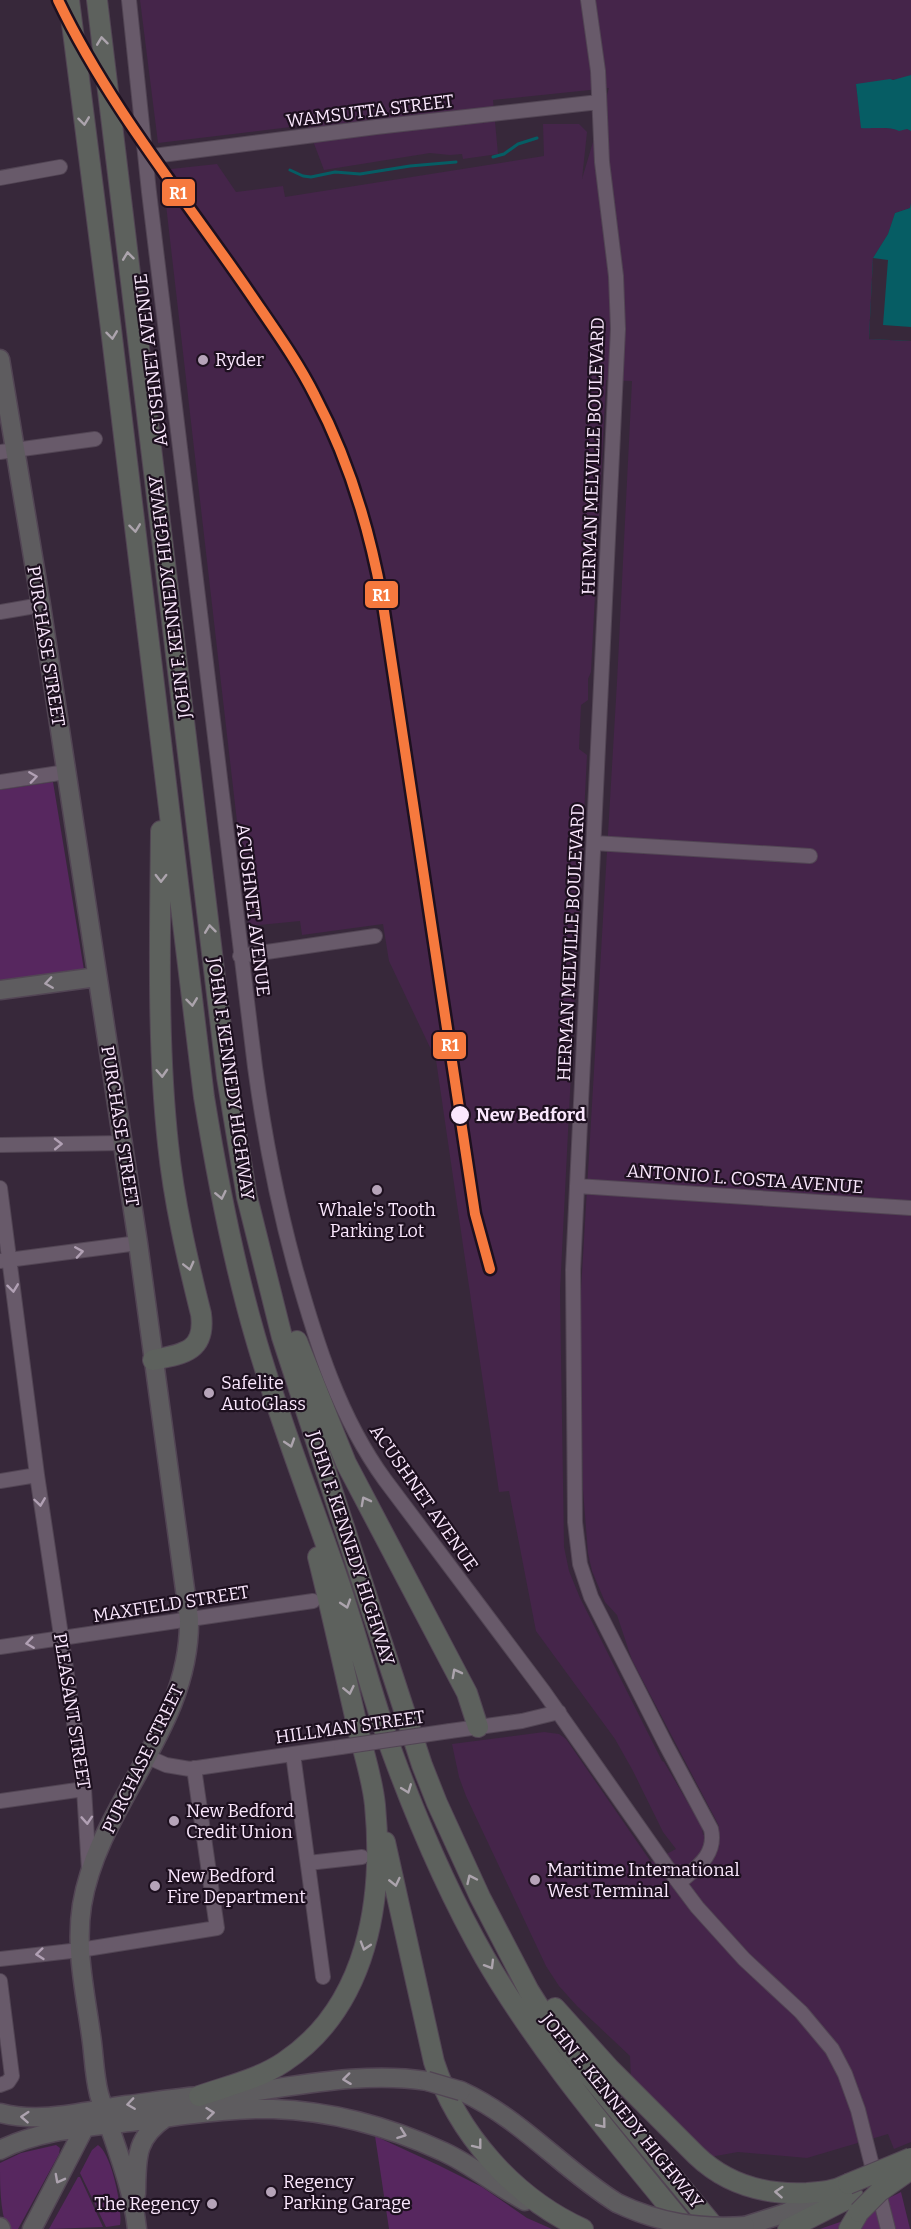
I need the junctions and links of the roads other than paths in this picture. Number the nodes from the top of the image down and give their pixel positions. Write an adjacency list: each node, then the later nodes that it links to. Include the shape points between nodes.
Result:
1 (69, 0): 14 (highway, JOHN F. KENNEDY HIGHWAY, one-way to 14)
2 (97, 0): 30 (highway, JOHN F. KENNEDY HIGHWAY, one-way to 2, via 245,1187 227,1077)
3 (129, 0): 6 (street, ACUSHNET AVENUE)
4 (588, 0): 5 (street, HERMAN MELVILLE BOULEVARD)
5 (599, 102): 6 (street, WAMSUTTA STREET); 17 (street, HERMAN MELVILLE BOULEVARD, via 616,276 618,343)
6 (146, 157): 20 (street, ACUSHNET AVENUE)
7 (60, 167): 8 (street)
8 (0, 178)
9 (0, 359): 11 (main road, PURCHASE STREET)
10 (95, 439): 11 (street)
11 (8, 451): 12 (main road, PURCHASE STREET)
12 (41, 605): 13 (street); 15 (main road, PURCHASE STREET)
13 (0, 612)
14 (160, 735): 31 (highway, one-way to 31, via 164,1098 176,1201 202,1327 199,1340 187,1352); 32 (highway, JOHN F. KENNEDY HIGHWAY, one-way to 32, via 217,1179 256,1339)
15 (66, 772): 16 (street, one-way to 15); 21 (main road, PURCHASE STREET)
16 (0, 782)
17 (594, 843): 18 (street); 25 (street, HERMAN MELVILLE BOULEVARD)
18 (810, 856)
19 (375, 936): 20 (street)
20 (240, 956): 39 (street, ACUSHNET AVENUE, via 275,1185 306,1305 341,1404 379,1472)
21 (97, 977): 22 (main road, one-way to 22); 23 (main road, PURCHASE STREET)
22 (0, 990)
23 (123, 1143): 24 (street, one-way to 23); 28 (main road, PURCHASE STREET)
24 (0, 1145)
25 (577, 1186): 27 (street, ANTONIO L. COSTA AVENUE); 50 (street, HERMAN MELVILLE BOULEVARD, via 572,1310 577,1547 595,1605 711,1827 713,1839 708,1855)
26 (0, 1188): 29 (street, PLEASANT STREET)
27 (911, 1208)
28 (138, 1243): 29 (street, one-way to 28); 31 (main road, PURCHASE STREET)
29 (5, 1261): 33 (street, PLEASANT STREET, one-way to 33)
30 (266, 1276): 40 (highway, one-way to 30, via 467,1693 346,1463 295,1336); 51 (highway, JOHN F. KENNEDY HIGHWAY, one-way to 30, via 422,1765 294,1375)
31 (153, 1360): 36 (main road, PURCHASE STREET)
32 (299, 1469): 46 (highway, one-way to 46); 69 (highway, JOHN F. KENNEDY HIGHWAY, one-way to 69, via 392,1750 427,1841 463,1916 504,1990 560,2071)
33 (37, 1475): 34 (street); 37 (street, PLEASANT STREET, one-way to 37)
34 (0, 1481)
35 (313, 1601): 36 (street, MAXFIELD STREET)
36 (189, 1619): 37 (street, MAXFIELD STREET); 42 (main road, PURCHASE STREET, via 182,1683)
37 (61, 1638): 38 (street, MAXFIELD STREET, one-way to 38); 44 (street, PLEASANT STREET)
38 (0, 1647)
39 (559, 1712): 40 (street, HILLMAN STREET); 50 (street, ACUSHNET AVENUE)
40 (478, 1727): 41 (street, HILLMAN STREET, bridge)
41 (293, 1754): 43 (street, HILLMAN STREET); 48 (street)
42 (148, 1756): 43 (street, HILLMAN STREET, via 171,1767); 49 (main road, PURCHASE STREET)
43 (194, 1768): 52 (street, via 218,1928)
44 (84, 1789): 45 (street); 49 (street, PLEASANT STREET, one-way to 49)
45 (0, 1802)
46 (375, 1805): 57 (highway, one-way to 57, via 378,1865 373,1916 359,1965 340,2005 313,2038 282,2063); 65 (highway, one-way to 65, via 439,2077 456,2112 485,2153)
47 (362, 1857): 48 (street)
48 (308, 1863): 54 (street)
49 (89, 1876): 52 (main road, PLEASANT STREET, via 82,1905)
50 (679, 1883): 72 (street, ACUSHNET AVENUE, via 729,1943 809,2021 836,2055 858,2110)
51 (498, 1931): 64 (highway, one-way to 51, via 758,2190 732,2181 706,2165 574,2031); 70 (highway, JOHN F. KENNEDY HIGHWAY, via 529,1991 588,2074)
52 (80, 1950): 53 (street, one-way to 53); 58 (main road, PLEASANT STREET)
53 (0, 1959)
54 (323, 1977)
55 (0, 1981): 56 (street, via 12,2076)
56 (0, 2085)
57 (199, 2096): 58 (main road, one-way to 58); 64 (main road, one-way to 57, bridge, via 786,2213 745,2226 691,2227 661,2221 617,2203 575,2174 504,2114 461,2091 426,2081 362,2078)
58 (102, 2109): 59 (main road, one-way to 59, via 43,2117); 60 (main road); 61 (main road); 66 (main road, PLEASANT STREET, via 120,2156)
59 (0, 2113)
60 (166, 2118): 65 (main road, one-way to 65, via 272,2109 368,2123 446,2153); 66 (main road, via 150,2129 140,2146)
61 (84, 2128): 62 (main road, via 40,2136); 67 (main road, one-way to 67)
62 (0, 2150)
63 (909, 2167): 64 (highway, bridge); 64 (highway, bridge, via 880,2191)
64 (849, 2202): 71 (highway)
65 (556, 2216): 68 (highway)
66 (136, 2224)
67 (32, 2229)
68 (583, 2229)
69 (687, 2229)
70 (716, 2229)
71 (788, 2229)
72 (888, 2229)

